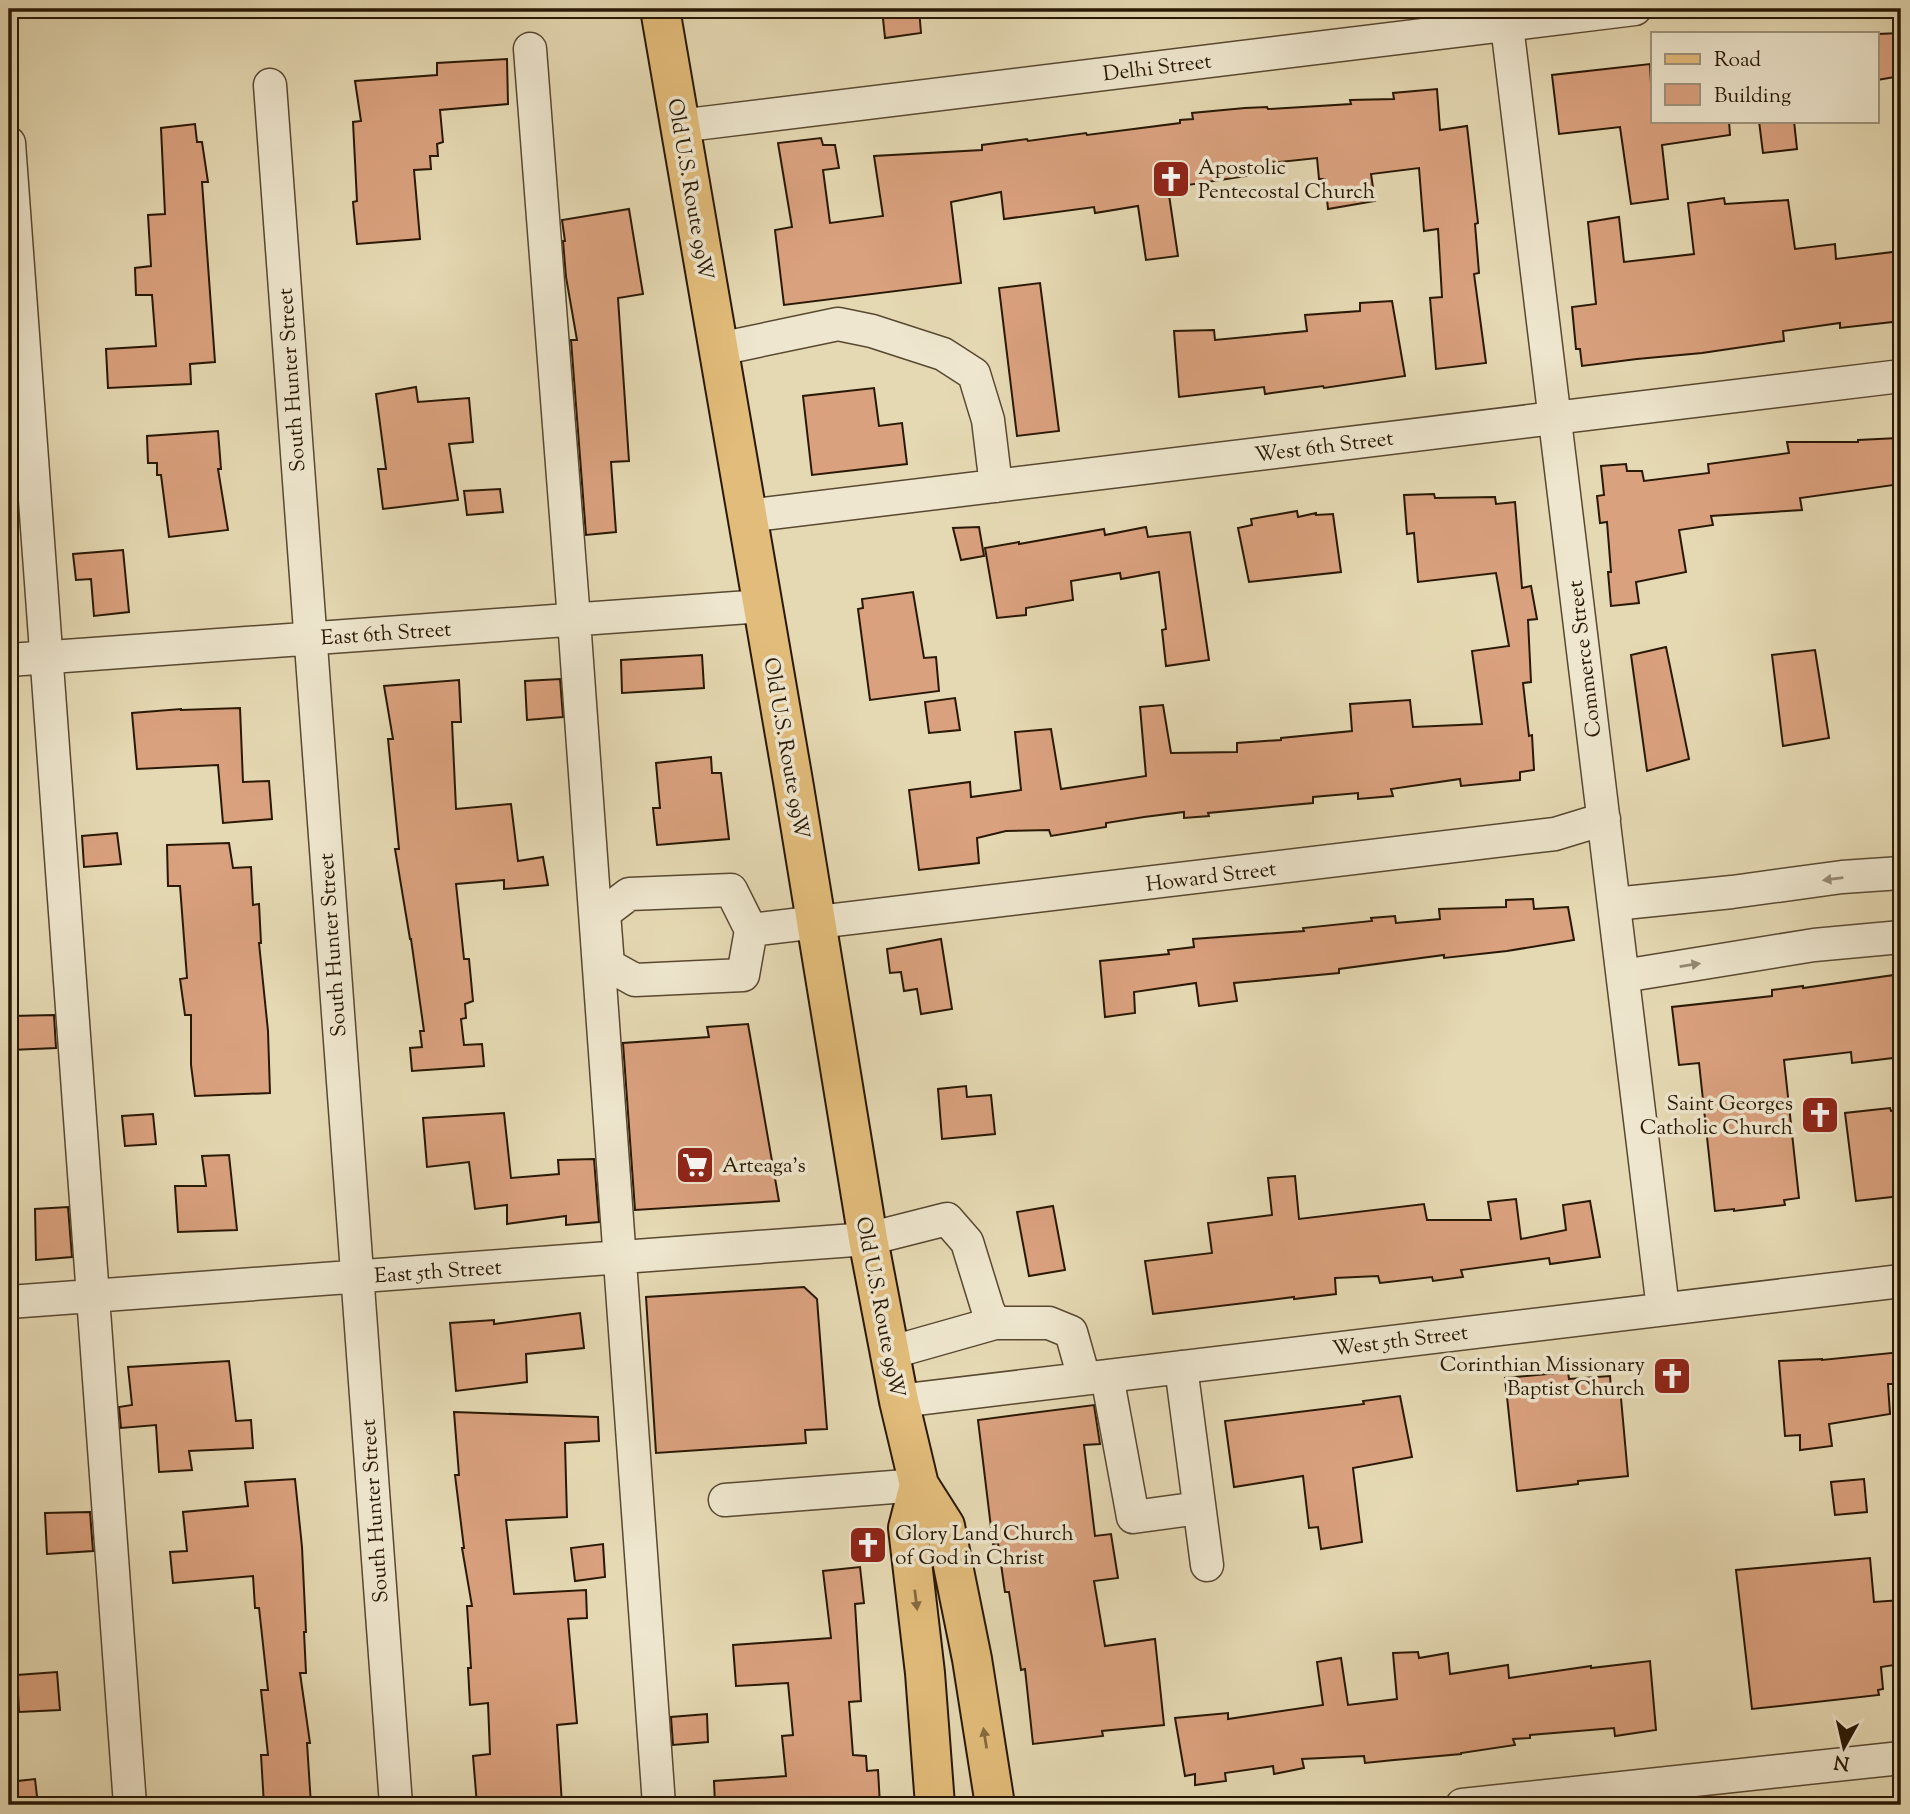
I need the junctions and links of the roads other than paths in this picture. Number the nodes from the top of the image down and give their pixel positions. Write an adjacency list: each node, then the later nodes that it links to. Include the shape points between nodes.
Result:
1 (660, 9): 6 (main road, Old U.S. Route 99W)
2 (1635, 9): 3 (street, Delhi Street)
3 (1506, 17): 6 (street, Delhi Street); 10 (street, Commerce Street)
4 (530, 49): 14 (street)
5 (270, 85): 15 (street, South Hunter Street)
6 (679, 126): 8 (main road, Old U.S. Route 99W)
7 (9, 143): 16 (street)
8 (719, 349): 11 (street, via 838,324 943,354 974,374 988,420); 12 (main road, Old U.S. Route 99W)
9 (1901, 376): 10 (street, West 6th Street)
10 (1555, 418): 11 (street, West 6th Street); 18 (street, Commerce Street)
11 (996, 486): 12 (street, West 6th Street)
12 (747, 516): 13 (main road, Old U.S. Route 99W)
13 (763, 606): 14 (street, East 6th Street); 21 (main road, Old U.S. Route 99W)
14 (574, 620): 15 (street, East 6th Street); 26 (street)
15 (310, 638): 16 (street, East 6th Street); 27 (street, South Hunter Street)
16 (47, 657): 17 (street, East 6th Street); 29 (street)
17 (9, 660)
18 (1604, 819): 20 (street, Commerce Street); 21 (street, Howard Street, via 1555,835)
19 (1901, 873): 20 (street, one-way to 20)
20 (1614, 904): 24 (street, Commerce Street)
21 (815, 923): 22 (street, Howard Street); 25 (main road, Old U.S. Route 99W)
22 (751, 930): 22 (street, via 731,890 629,894 604,913 608,965 635,980 743,975)
23 (1901, 937): 24 (street, one-way to 23, via 1814,945)
24 (1623, 976): 31 (street, Commerce Street)
25 (868, 1239): 26 (street, East 5th Street); 32 (street, East 5th Street, via 947,1219 967,1242); 33 (main road, Old U.S. Route 99W)
26 (620, 1257): 27 (street, East 5th Street); 45 (street)
27 (356, 1277): 29 (street, East 5th Street); 44 (street, South Hunter Street)
28 (1901, 1281): 31 (street, West 5th Street)
29 (94, 1296): 30 (street, East 5th Street); 43 (street)
30 (9, 1302)
31 (1663, 1309): 34 (street, West 5th Street)
32 (995, 1323): 33 (street); 35 (street, via 1049,1323 1071,1332)
33 (889, 1353): 36 (main road, Old U.S. Route 99W)
34 (1181, 1367): 35 (street, West 5th Street); 39 (street)
35 (1096, 1377): 36 (street, West 5th Street); 39 (street, via 1133,1517)
36 (899, 1401): 37 (main road, Old U.S. Route 99W)
37 (919, 1485): 38 (street); 46 (main road, Old U.S. Route 99W, one-way to 46, via 908,1528); 47 (main road, Old U.S. Route 99W, one-way to 37, via 945,1526)
38 (725, 1500)
39 (1199, 1508): 40 (street)
40 (1207, 1565)
41 (1901, 1758): 42 (street)
42 (1725, 1791): 48 (street)
43 (130, 1805)
44 (396, 1805)
45 (659, 1805)
46 (935, 1805)
47 (995, 1805)
48 (1462, 1805)

